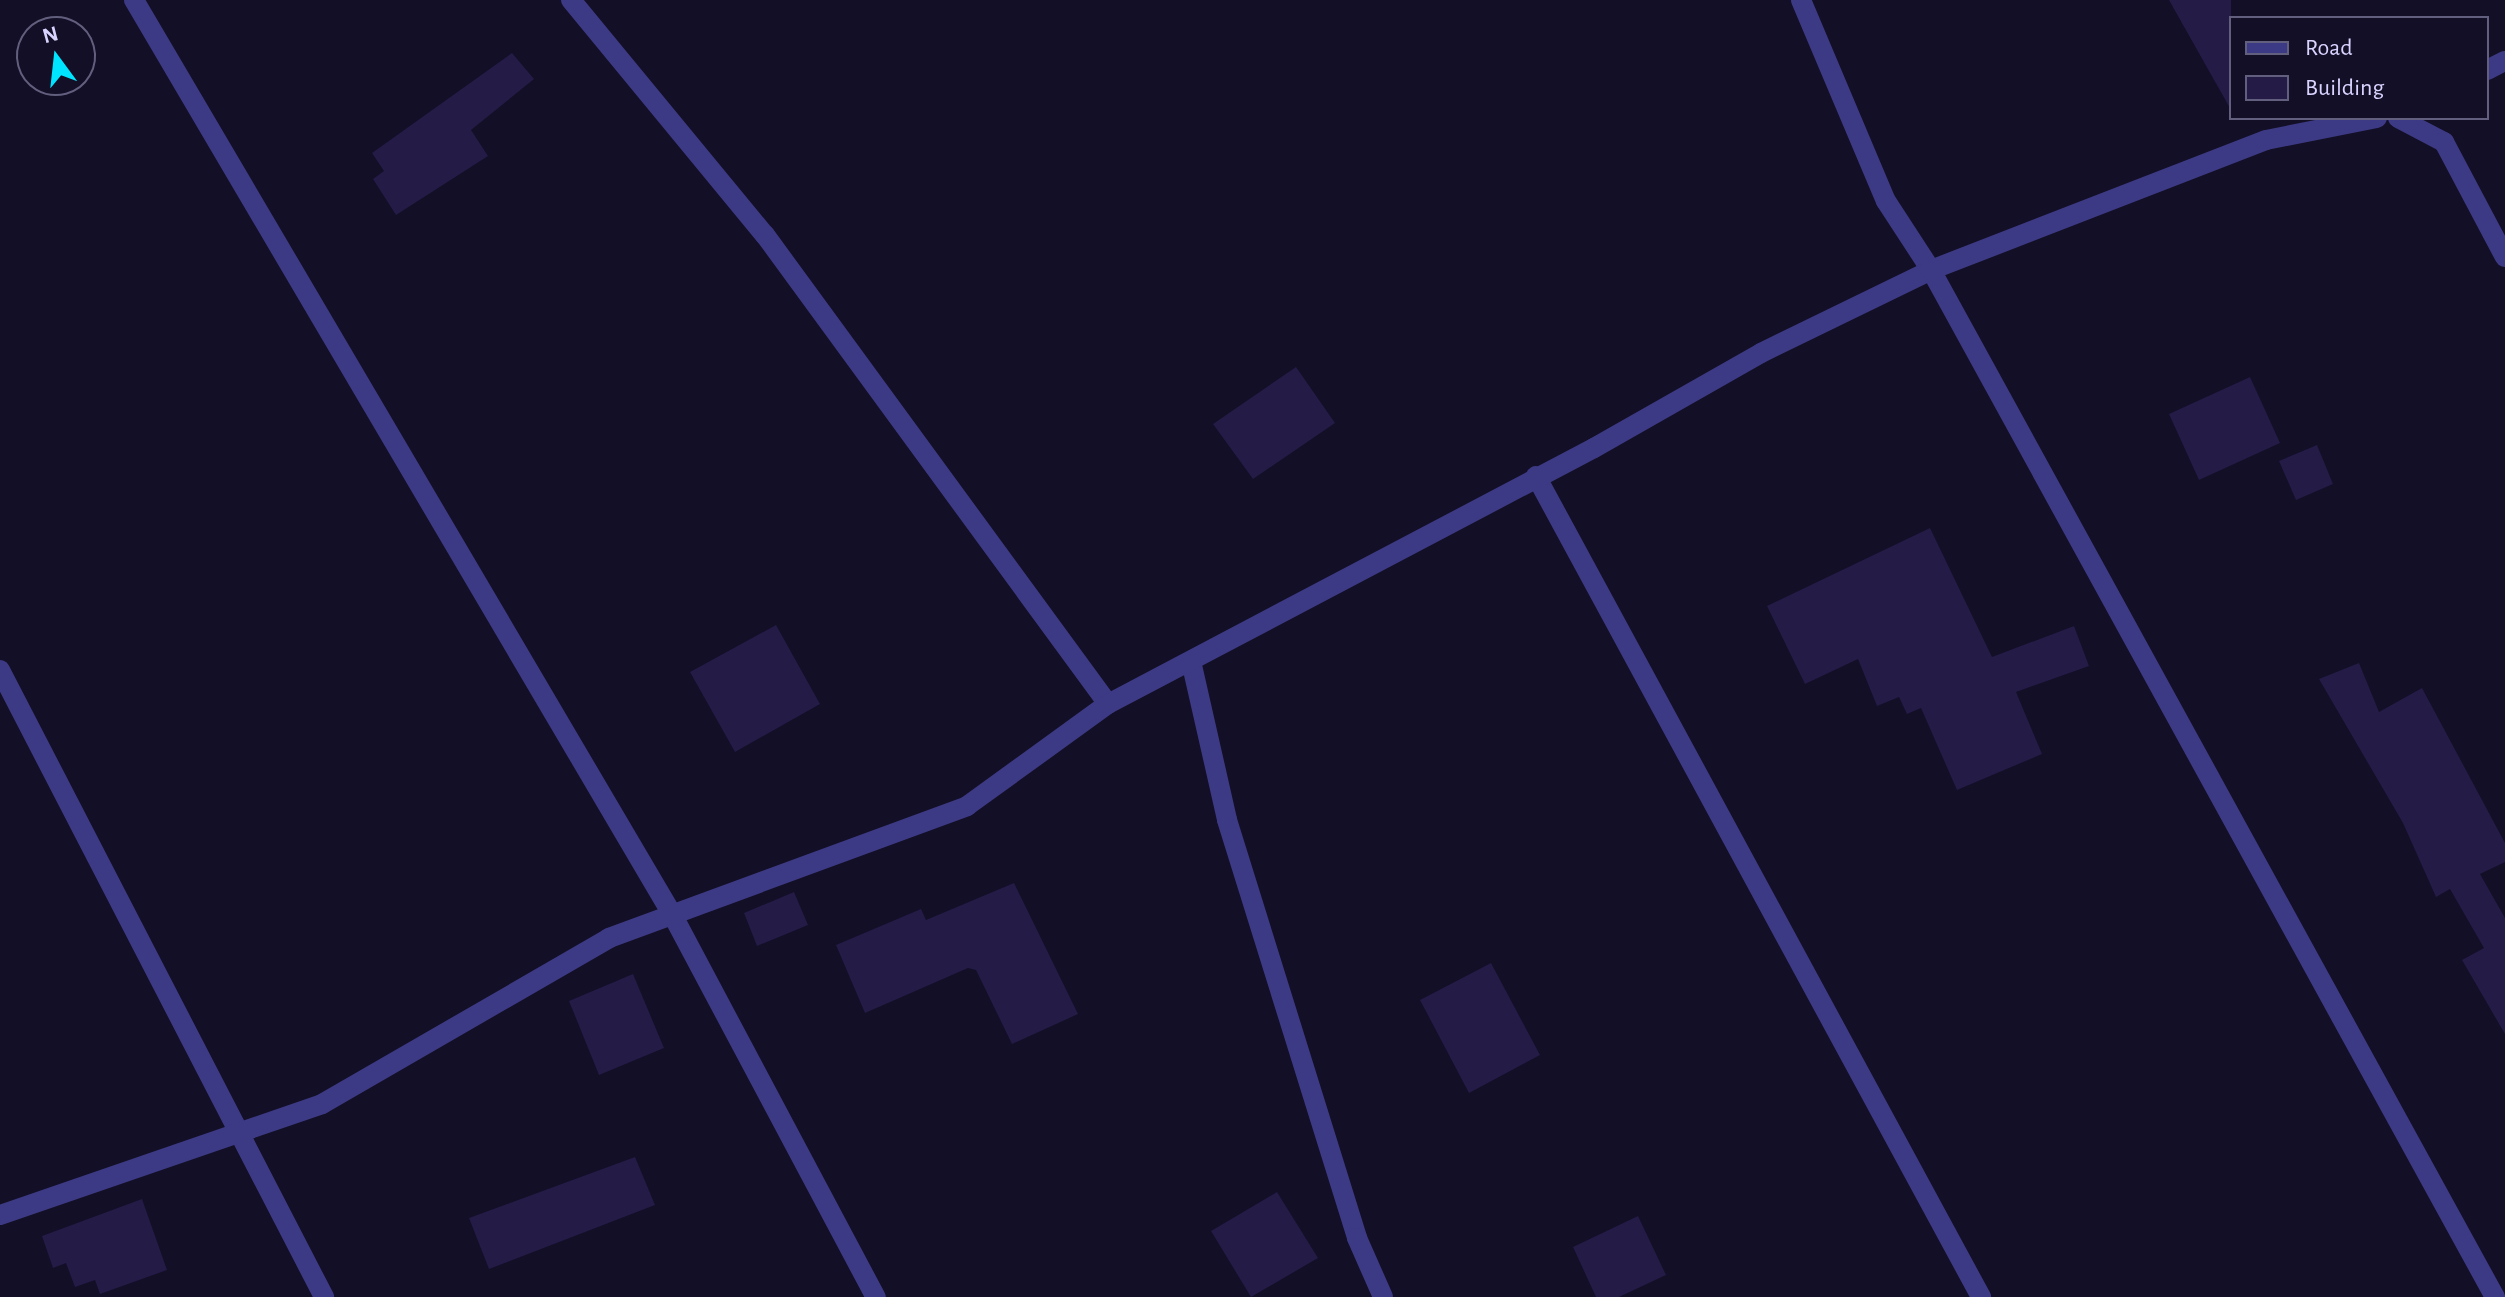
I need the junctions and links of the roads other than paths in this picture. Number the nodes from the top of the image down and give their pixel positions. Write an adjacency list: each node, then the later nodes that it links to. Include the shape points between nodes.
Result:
1 (134, 0): 12 (street)
2 (571, 0): 11 (street, via 765,235)
3 (1801, 0): 7 (street, via 1886,201)
4 (2367, 120): 7 (street, via 2266,140)
5 (2402, 120): 6 (street, via 2444,142)
6 (2505, 257)
7 (1931, 270): 8 (street, via 1761,353); 19 (street)
8 (1536, 476): 9 (street); 18 (street)
9 (1191, 661): 11 (street); 17 (street, via 1227,820 1357,1238)
10 (0, 670): 13 (street)
11 (1108, 704): 12 (street, via 967,806)
12 (672, 914): 13 (street, via 609,938 322,1104); 16 (street)
13 (243, 1132): 14 (street); 15 (street)
14 (5, 1217)
15 (324, 1297)
16 (876, 1297)
17 (1383, 1297)
18 (1981, 1297)
19 (2495, 1297)

